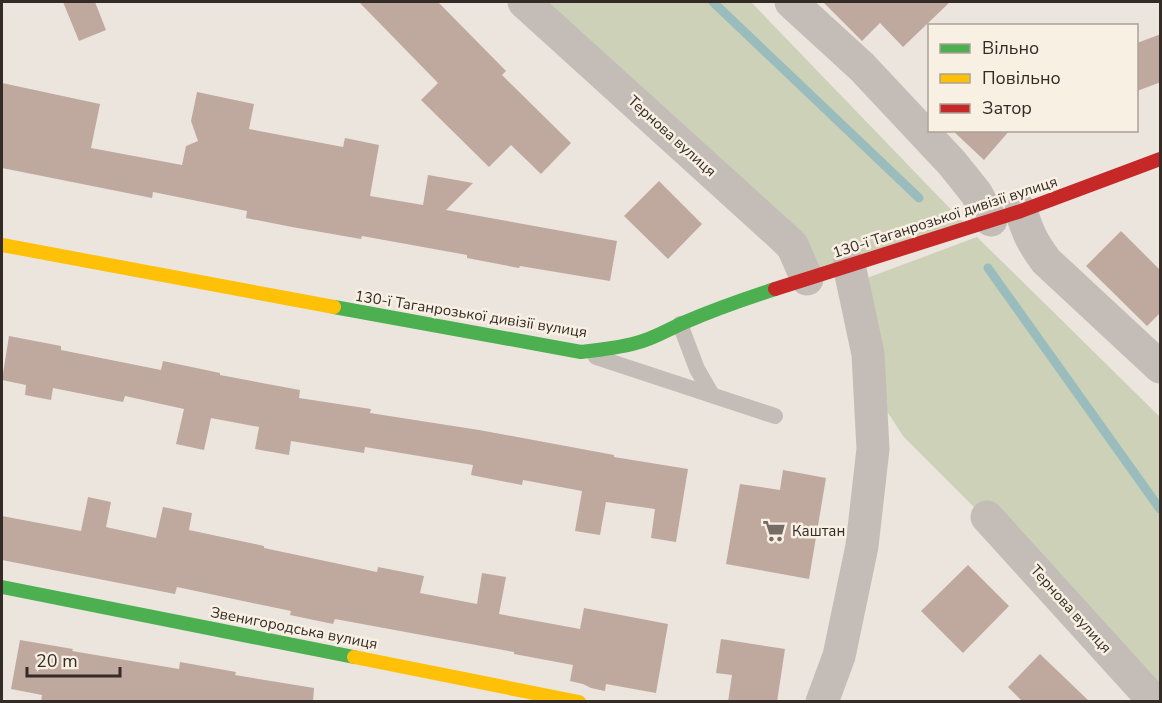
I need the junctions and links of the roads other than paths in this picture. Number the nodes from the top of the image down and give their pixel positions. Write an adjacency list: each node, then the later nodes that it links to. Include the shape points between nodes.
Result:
1 (524, 2): 7 (street, Тернова вулиця, via 792,245)
2 (791, 2): 4 (street, via 862,67 976,193)
3 (1161, 159): 4 (street, 130-ї Таганрозької дивізії вулиця)
4 (1006, 215): 6 (street, 130-ї Таганрозької дивізії вулиця); 10 (street, via 1027,231 1046,261)
5 (2, 245): 9 (street, 130-ї Таганрозької дивізії вулиця)
6 (849, 265): 7 (street, 130-ї Таганрозької дивізії вулиця); 16 (street, via 868,354 873,449 862,546 839,656)
7 (807, 279): 8 (street, 130-ї Таганрозької дивізії вулиця)
8 (680, 324): 9 (street, 130-ї Таганрозької дивізії вулиця, via 638,343); 11 (lane)
9 (581, 352): 11 (lane)
10 (1161, 367)
11 (712, 395): 12 (lane)
12 (775, 416)
13 (987, 517): 17 (street, Тернова вулиця)
14 (2, 586): 15 (street, Звенигородська вулиця)
15 (579, 702)
16 (822, 702)
17 (1155, 702)

